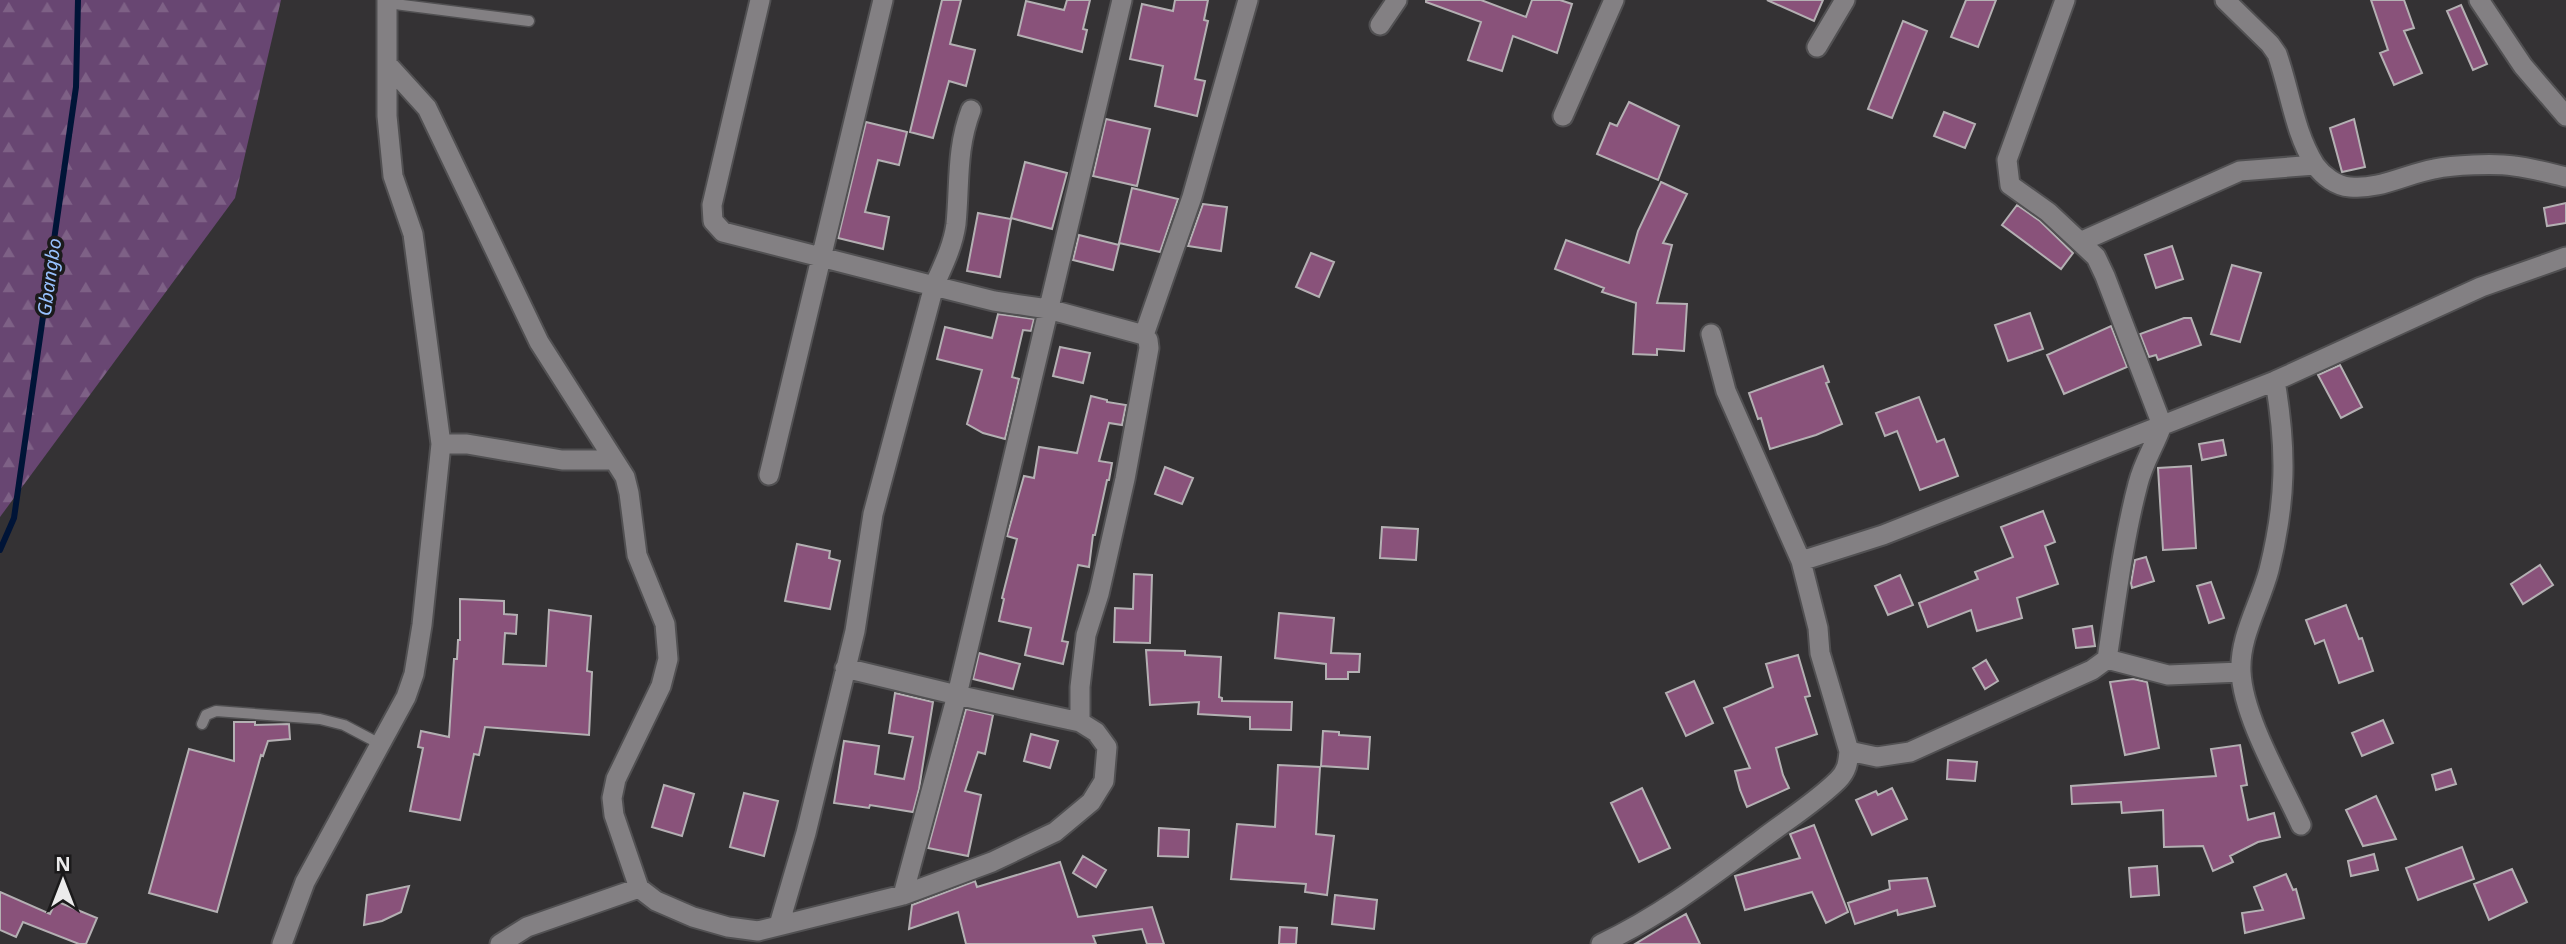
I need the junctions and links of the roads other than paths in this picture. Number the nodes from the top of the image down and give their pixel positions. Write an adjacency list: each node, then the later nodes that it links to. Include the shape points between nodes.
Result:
1 (760, 0): 22 (street, via 712,205 713,220 723,232)
2 (883, 0): 22 (street)
3 (1122, 0): 25 (street)
4 (1248, 0): 27 (street, via 1192,197)
5 (1397, 0): 13 (street)
6 (1614, 0): 17 (street)
7 (1845, 0): 14 (street)
8 (2065, 0): 21 (street, via 2007,160 2007,175 2010,184)
9 (2225, 0): 19 (street, via 2277,54 2301,137)
10 (2479, 0): 18 (street, via 2523,66)
11 (387, 2): 12 (lane); 15 (street)
12 (529, 21)
13 (1380, 25)
14 (1817, 47)
15 (388, 65): 30 (street, via 393,176 413,234); 31 (street, via 427,108 539,342)
16 (971, 110): 24 (street, via 962,132 956,226)
17 (1563, 116)
18 (2566, 116)
19 (2315, 164): 20 (street, via 2325,177 2351,187 2452,167 2512,165); 21 (street, via 2240,171)
20 (2566, 177)
21 (2080, 242): 29 (street, via 2096,257 2105,276)
22 (822, 257): 24 (street); 32 (street)
23 (2566, 257): 28 (street, via 2481,287)
24 (934, 286): 25 (street); 35 (street, via 873,514)
25 (1048, 309): 27 (street); 37 (street)
26 (1711, 334): 33 (street, via 1726,391)
27 (1144, 335): 38 (street, via 1149,348 1125,479 1086,635)
28 (2275, 381): 29 (street); 36 (street, via 2283,446 2282,511 2268,573 2241,651)
29 (2162, 425): 33 (street, via 1883,535); 34 (street, via 2138,484)
30 (441, 444): 31 (street, via 562,460); 40 (street, via 414,674)
31 (614, 460): 43 (street, via 629,493 637,555 665,624 668,659 661,686 616,779 612,798)
32 (769, 475)
33 (1801, 561): 41 (street, via 1820,653)
34 (2107, 659): 36 (street, via 2168,675); 41 (street, via 2092,670 1910,752 1877,757)
35 (845, 668): 37 (street); 45 (street)
36 (2241, 672): 42 (street, via 2244,702)
37 (957, 695): 38 (street); 44 (street)
38 (1080, 722): 44 (street, via 1096,732 1107,747 1104,781 1091,802 1055,832 992,862)
39 (202, 724): 40 (lane, via 206,715 216,711 320,719 344,725)
40 (382, 745): 47 (street, via 306,882)
41 (1849, 751): 46 (street, via 1839,779)
42 (2301, 825)
43 (639, 888): 45 (street, via 656,901 728,927 758,931); 48 (street, via 527,927)
44 (903, 895): 45 (street)
45 (779, 925)
46 (1627, 939): 49 (street)
47 (282, 944)
48 (500, 944)
49 (1601, 944)

